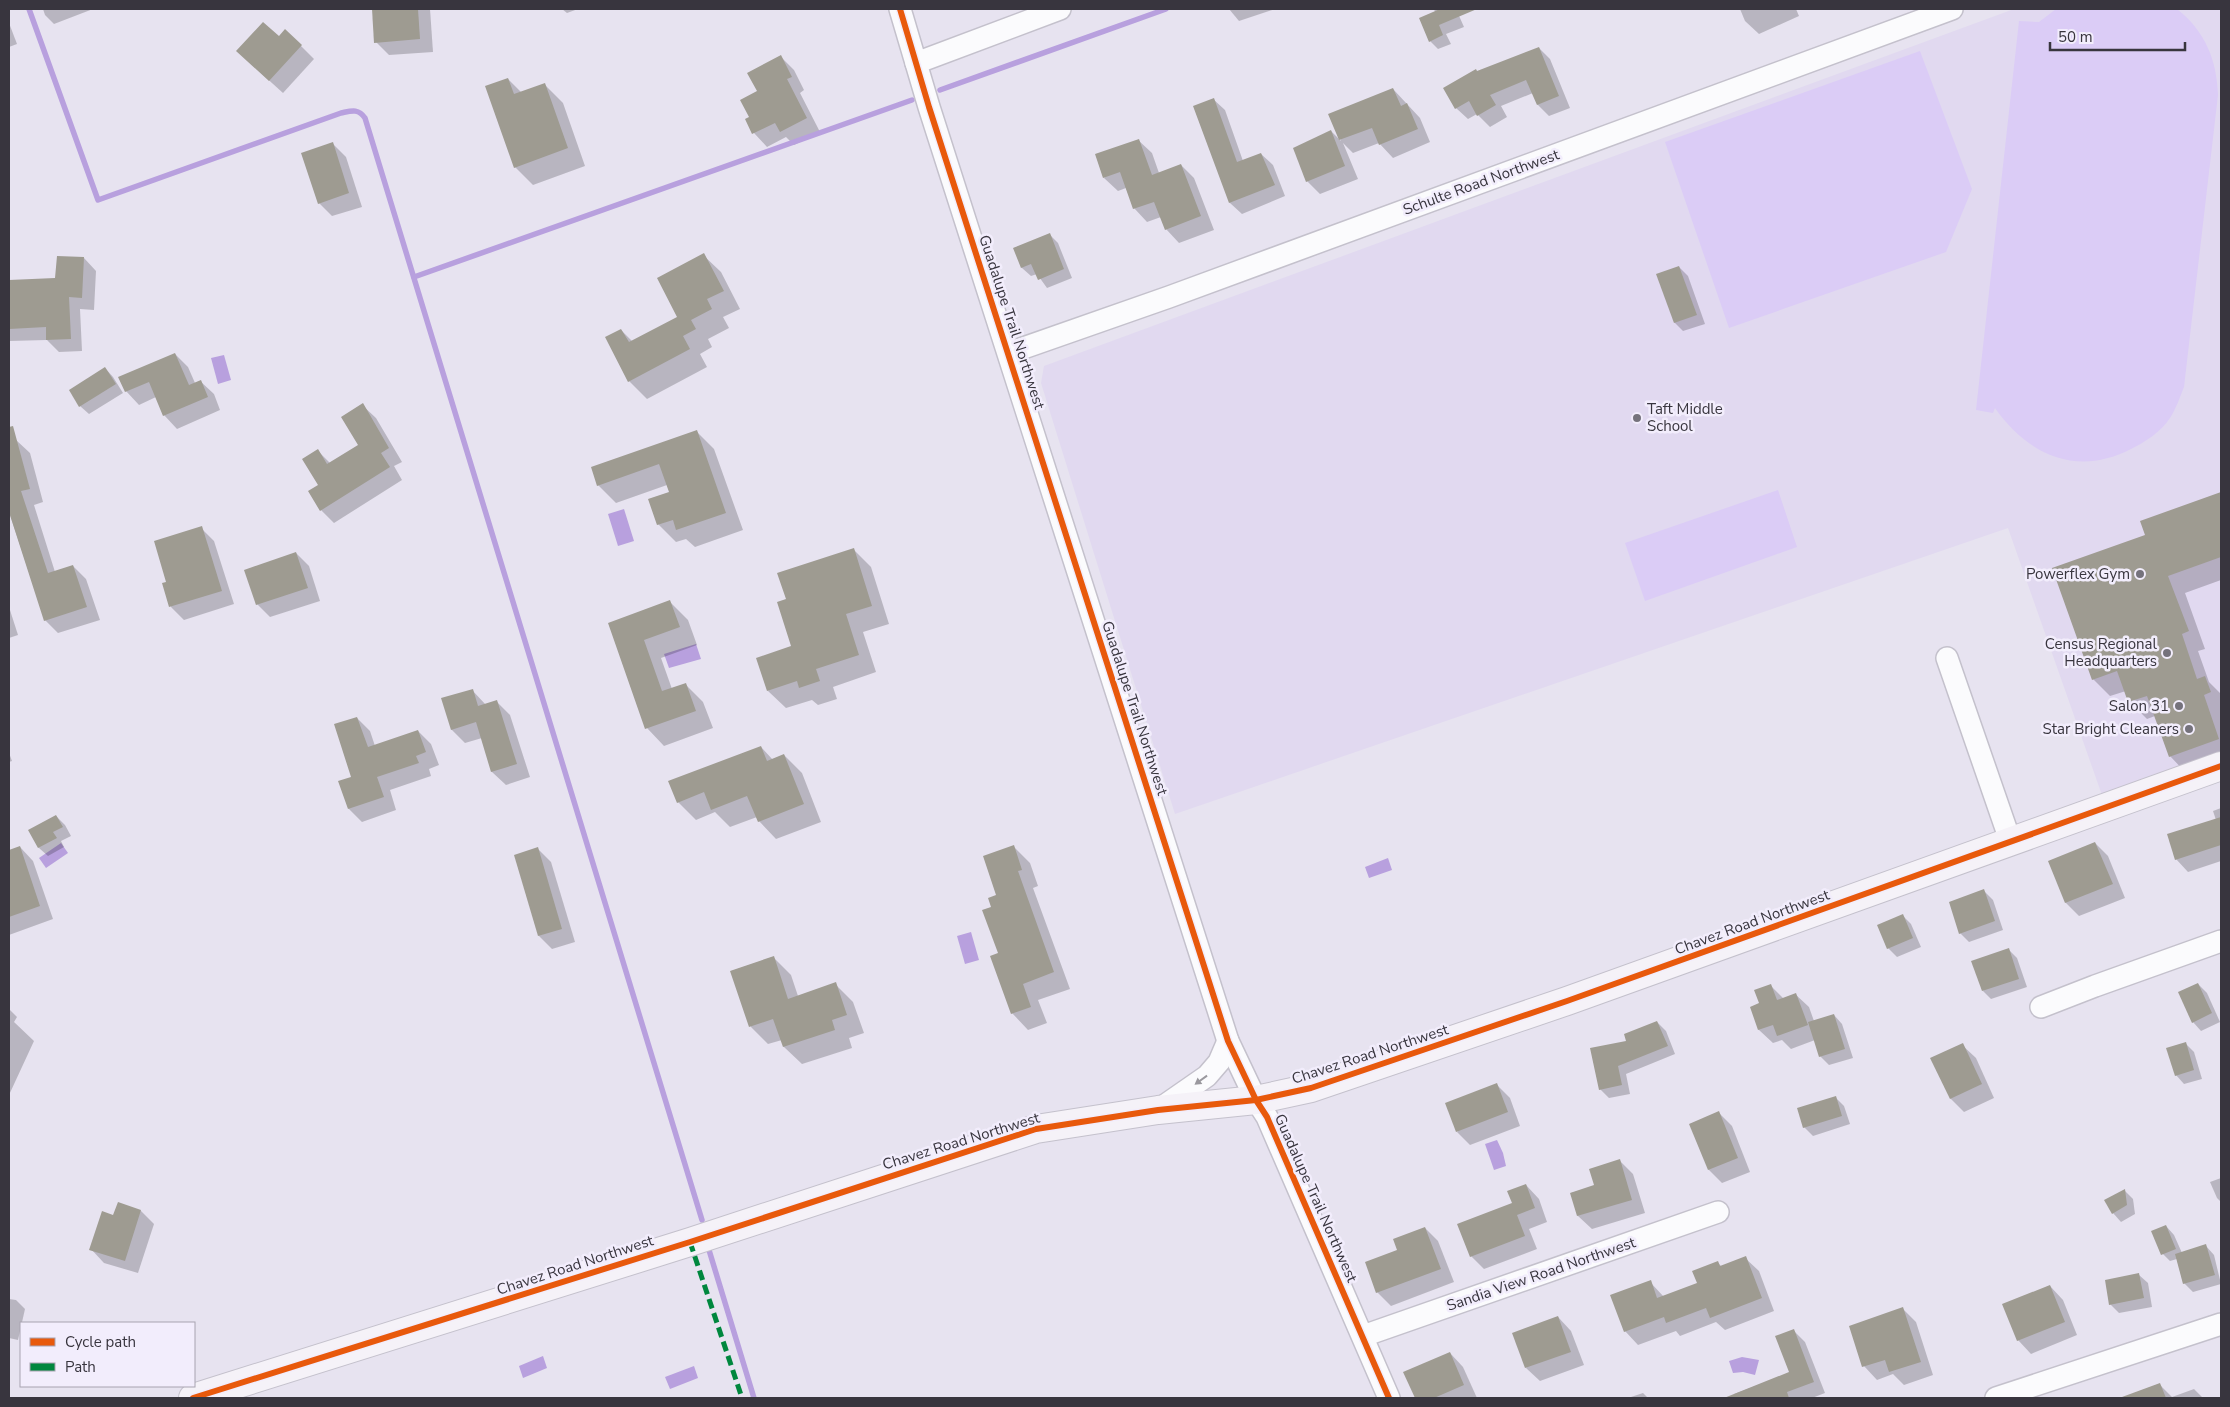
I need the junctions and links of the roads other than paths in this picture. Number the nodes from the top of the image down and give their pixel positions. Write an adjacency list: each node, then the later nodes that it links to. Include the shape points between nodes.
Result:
1 (900, 9): 4 (street, Guadalupe Trail Northwest)
2 (1060, 9): 4 (street)
3 (1952, 9): 5 (street, Schulte Road Northwest, via 1179,294)
4 (916, 63): 5 (street, Guadalupe Trail Northwest)
5 (1009, 353): 11 (street, Guadalupe Trail Northwest)
6 (1947, 658): 8 (street)
7 (2221, 766): 8 (street, Chavez Road Northwest)
8 (2012, 843): 12 (street, Chavez Road Northwest, via 1567,1001 1311,1088)
9 (2221, 941): 10 (street)
10 (2041, 1007)
11 (1228, 1041): 12 (street, Guadalupe Trail Northwest); 13 (street, one-way to 13, via 1219,1062 1207,1076)
12 (1256, 1100): 13 (street, Chavez Road Northwest); 16 (street, Guadalupe Trail Northwest, via 1268,1117)
13 (1158, 1110): 17 (street, Chavez Road Northwest, via 1036,1129)
14 (1718, 1212): 16 (street, Sandia View Road Northwest)
15 (2221, 1324): 19 (street)
16 (1363, 1336): 18 (street, Guadalupe Trail Northwest)
17 (194, 1398)
18 (1389, 1398)
19 (1996, 1398)

